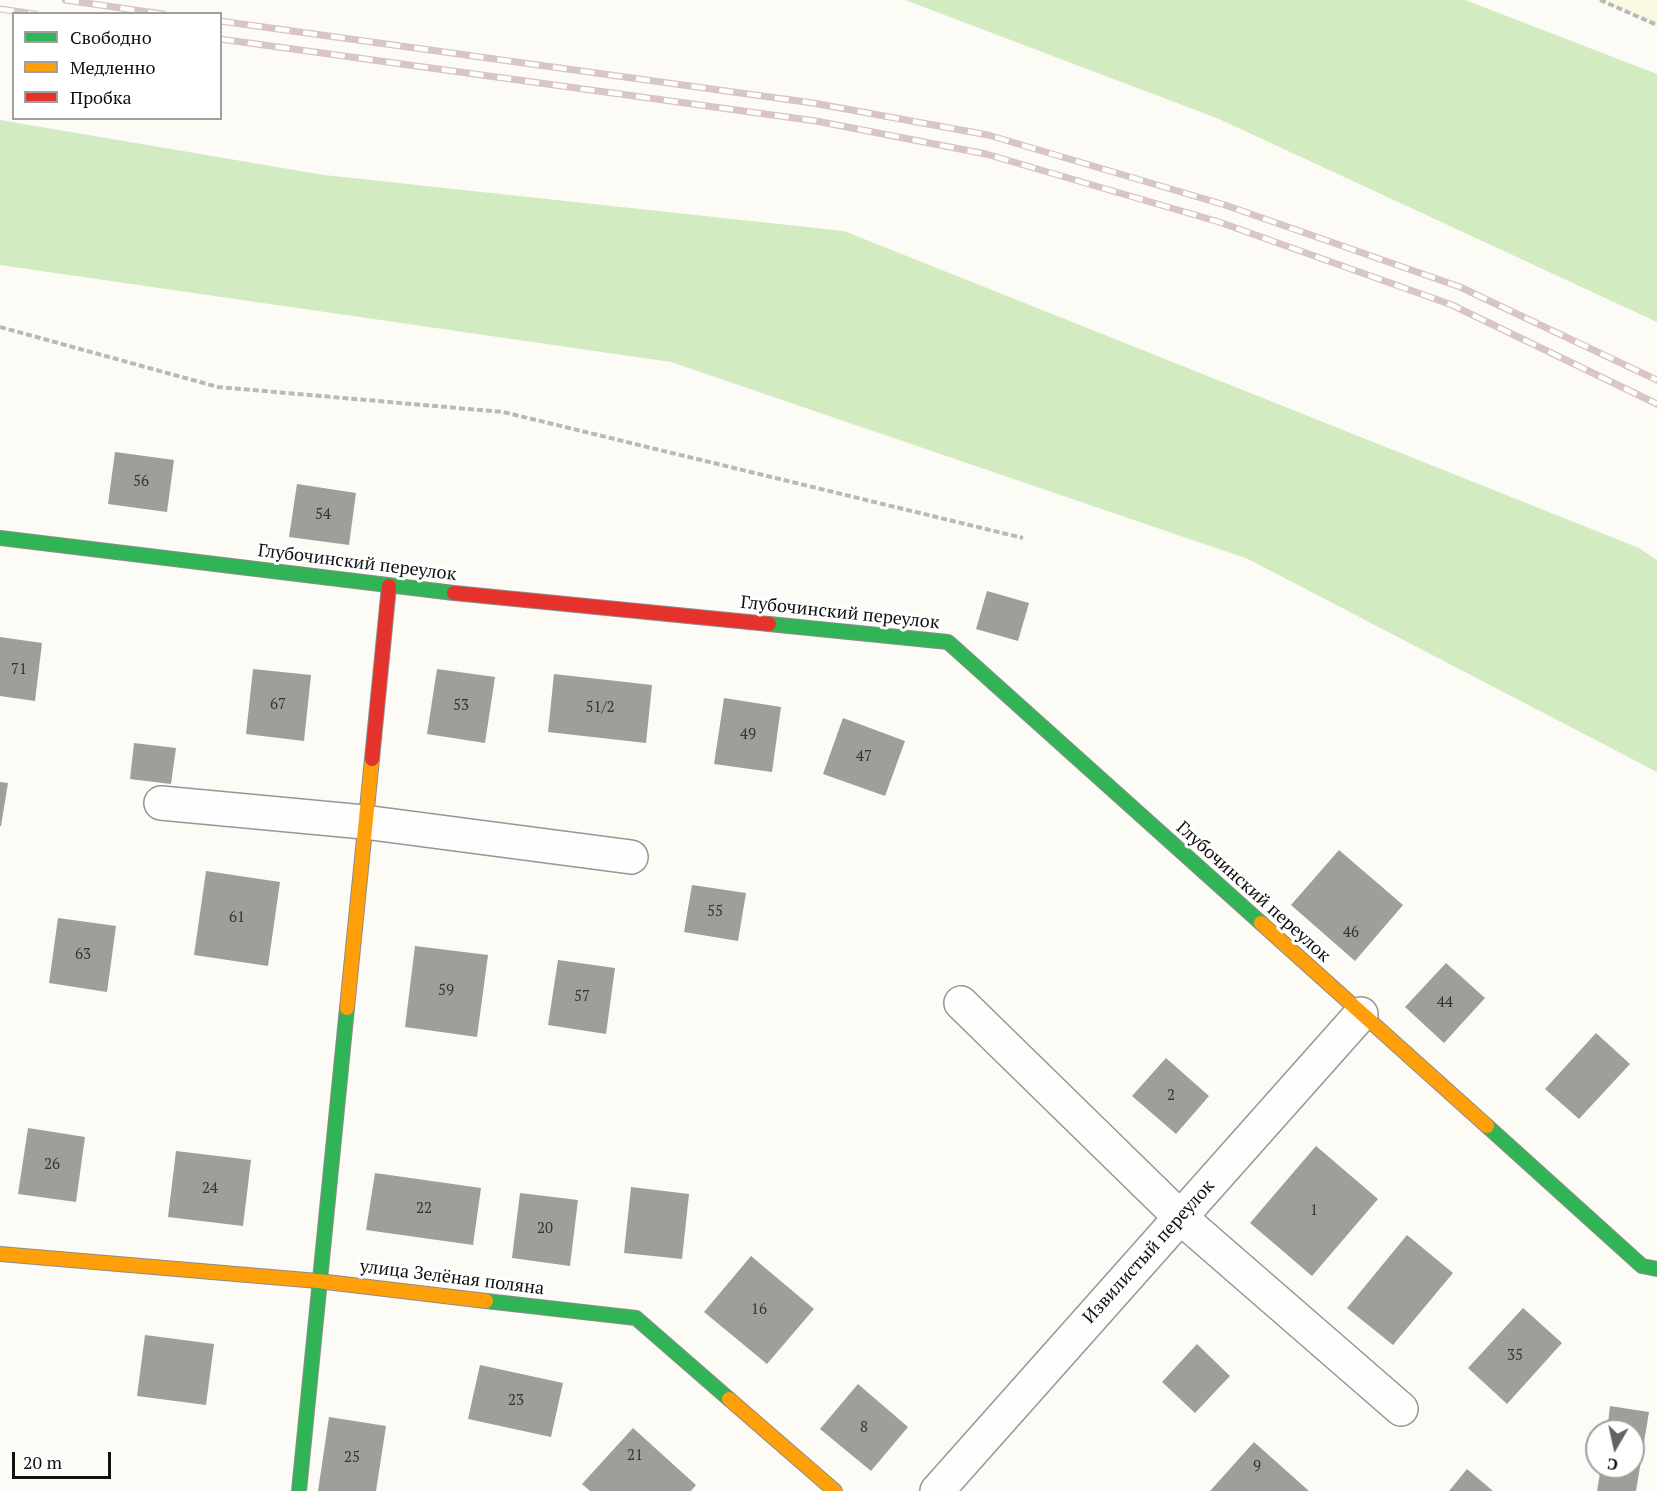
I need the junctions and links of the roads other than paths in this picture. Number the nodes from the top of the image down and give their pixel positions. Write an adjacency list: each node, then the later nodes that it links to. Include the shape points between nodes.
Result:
1 (0, 538): 2 (street, Глубочинский переулок)
2 (389, 586): 4 (street); 7 (street, Глубочинский переулок, via 948,642)
3 (161, 803): 4 (street)
4 (363, 822): 5 (street); 11 (street)
5 (631, 856)
6 (961, 1003): 8 (street)
7 (1361, 1014): 8 (street, Извилистый переулок); 10 (street, Глубочинский переулок, via 1642,1266)
8 (1180, 1217): 12 (street); 15 (street, Извилистый переулок)
9 (0, 1254): 11 (street, улица Зелёная поляна)
10 (1657, 1269)
11 (318, 1281): 13 (street); 14 (street, улица Зелёная поляна, via 636,1318)
12 (1401, 1409)
13 (298, 1491)
14 (835, 1491)
15 (937, 1491)

